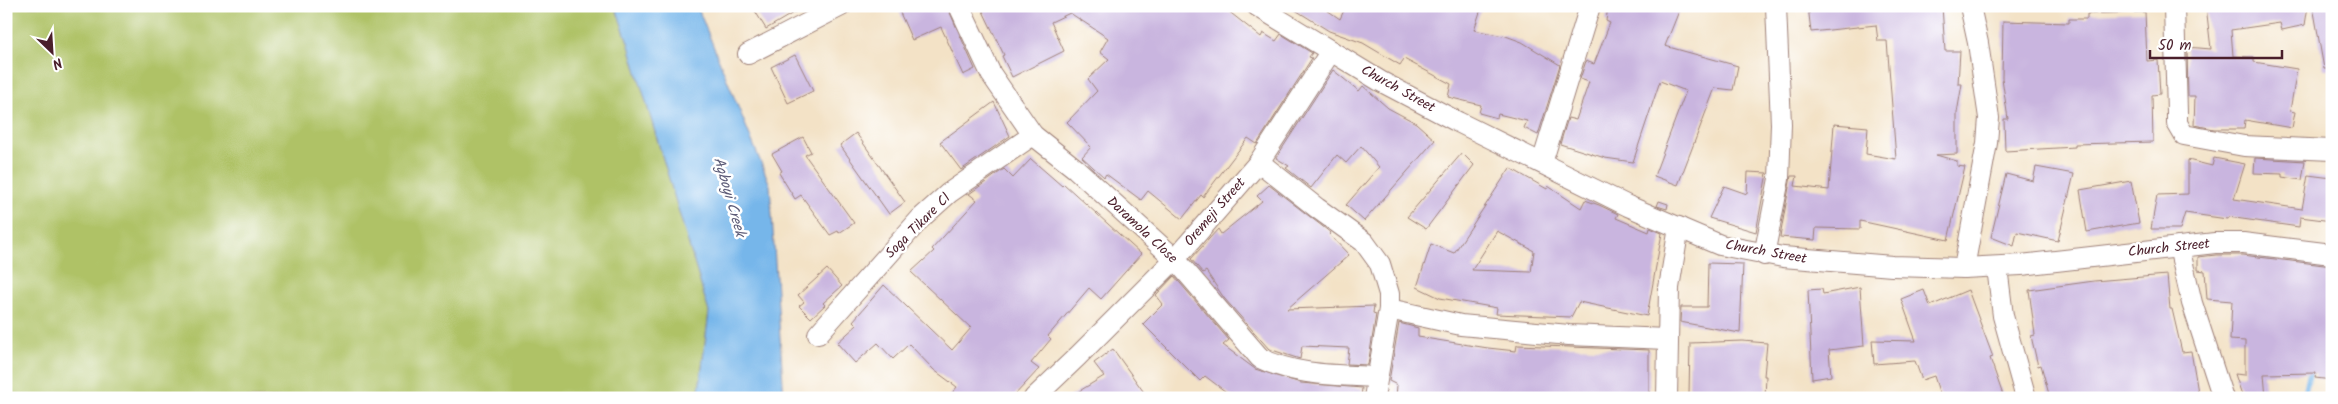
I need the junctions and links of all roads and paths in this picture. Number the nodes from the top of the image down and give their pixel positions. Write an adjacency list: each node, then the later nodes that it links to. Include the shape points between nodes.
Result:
1 (841, 6): 9 (street)
2 (959, 6): 10 (street, Daramola Close, via 991,74)
3 (1257, 6): 8 (street, Church Street)
4 (1590, 6): 13 (street)
5 (1776, 6): 17 (street, via 1782,124 1779,178)
6 (1970, 6): 20 (street, via 1989,118)
7 (2174, 6): 11 (street, via 2177,123 2184,135 2244,146)
8 (1332, 51): 12 (street, Oremeji Street); 13 (street, Church Street, via 1380,81)
9 (748, 54)
10 (1034, 135): 18 (street, Daramola Close); 22 (street, Soga Tikare Cl, via 949,193 920,219)
11 (2332, 150)
12 (1259, 162): 18 (street, Oremeji Street); 21 (street, via 1364,242 1380,264 1389,294)
13 (1542, 163): 14 (street, Church Street)
14 (1679, 228): 17 (street, Church Street, via 1720,244); 23 (street, via 1669,288)
15 (2179, 246): 16 (street, Church Street, via 2243,243); 19 (street, Church Street); 29 (street, via 2192,303)
16 (2332, 254)
17 (1764, 255): 20 (street, Church Street, via 1892,266)
18 (1174, 259): 24 (street, Daramola Close, via 1260,358 1275,366 1298,371); 25 (street, Oremeji Street)
19 (1997, 267): 20 (street, Church Street); 28 (street, via 2003,316)
20 (1964, 268)
21 (1389, 310): 23 (street, via 1461,324 1569,335); 24 (street)
22 (818, 334)
23 (1667, 339): 27 (street)
24 (1377, 377): 26 (street)
25 (1034, 398)
26 (1374, 398)
27 (1667, 398)
28 (2026, 398)
29 (2223, 398)

